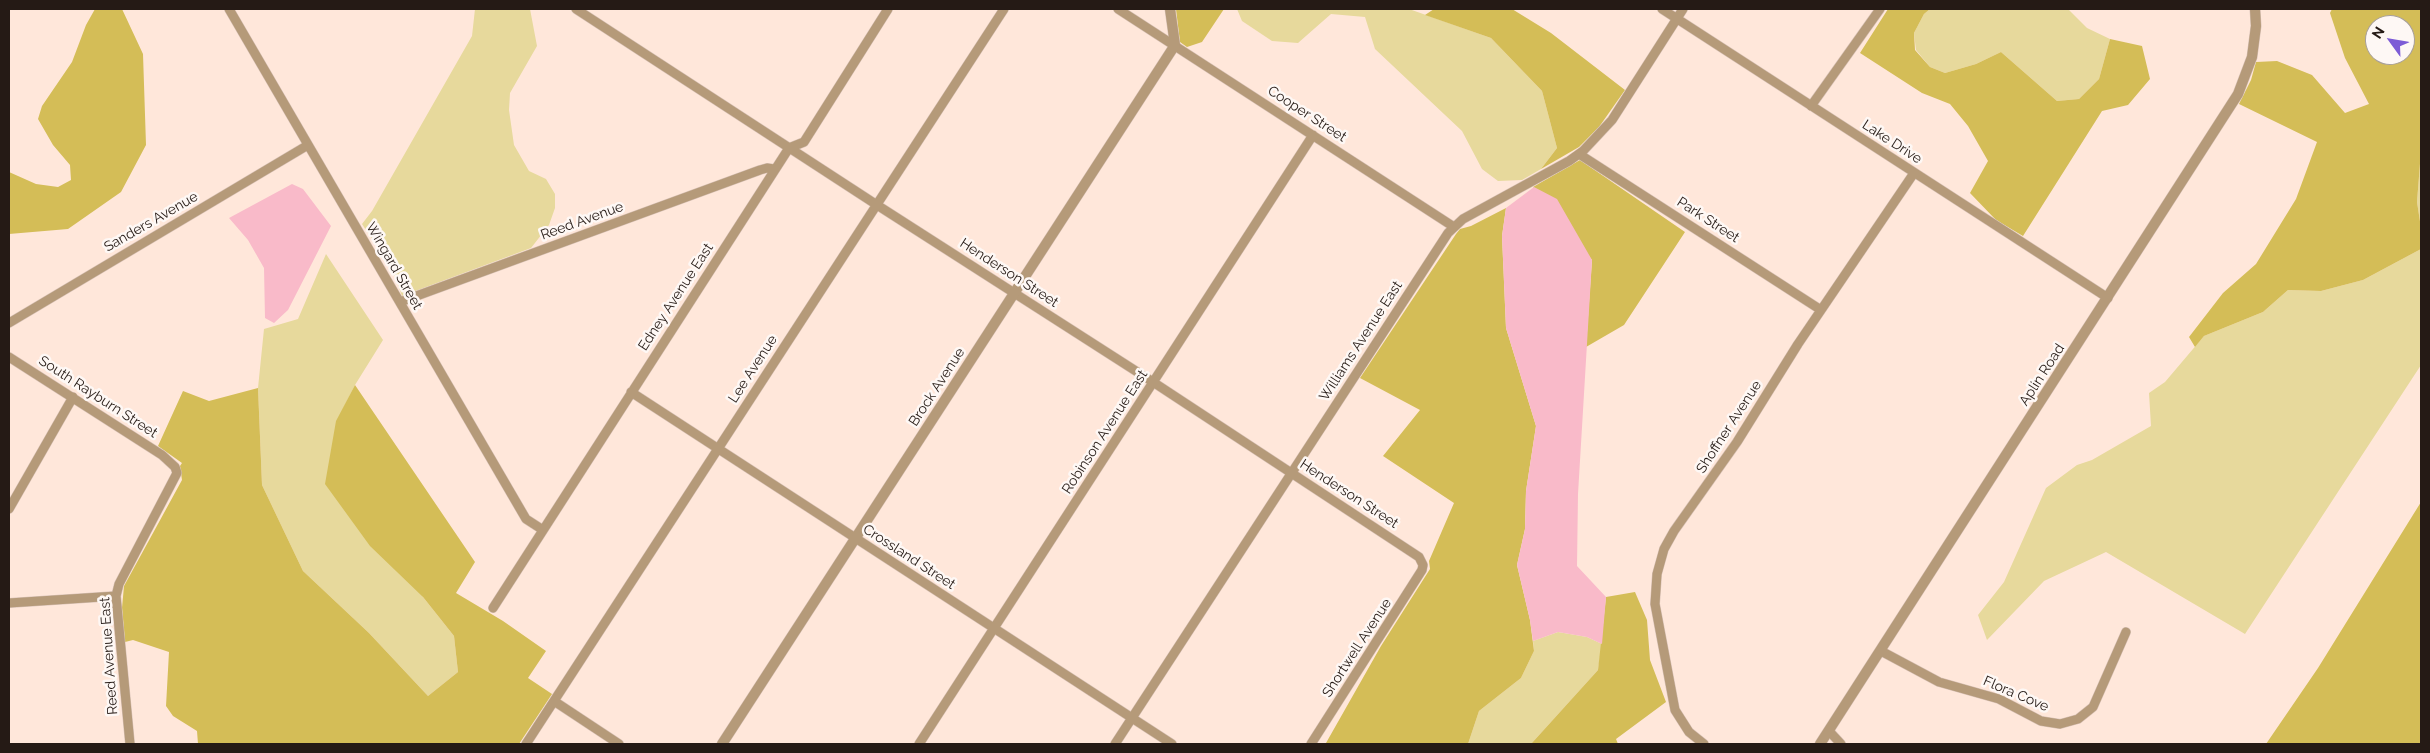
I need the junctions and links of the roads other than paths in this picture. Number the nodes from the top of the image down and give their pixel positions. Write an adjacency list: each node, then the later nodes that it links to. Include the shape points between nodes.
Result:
1 (229, 9): 15 (street, Wingard Street)
2 (576, 9): 16 (street, Henderson Street)
3 (888, 9): 16 (street, Edney Avenue East, via 804,142)
4 (1004, 9): 20 (street, Lee Avenue)
5 (1118, 9): 12 (street, Cooper Street)
6 (1170, 9): 12 (street)
7 (1662, 9): 11 (street, Lake Drive)
8 (1683, 9): 11 (street, Williams Avenue East)
9 (1880, 9): 13 (street)
10 (2255, 9): 23 (street, Aplin Road, via 2252,57 2238,94)
11 (1676, 19): 13 (street, Lake Drive); 17 (street, Williams Avenue East, via 1612,120)
12 (1175, 45): 14 (street, Cooper Street); 22 (street, Brock Avenue)
13 (1811, 106): 19 (street, Lake Drive)
14 (1313, 135): 21 (street, Cooper Street); 28 (street, Robinson Avenue East)
15 (308, 145): 24 (street, Wingard Street); 26 (street, Sanders Avenue)
16 (788, 148): 18 (street, Edney Avenue East); 20 (street, Henderson Street)
17 (1579, 154): 21 (street, Williams Avenue East); 25 (street, Park Street)
18 (774, 169): 24 (street, Reed Avenue, via 760,170); 29 (street, Edney Avenue East)
19 (1914, 173): 23 (street, Lake Drive); 25 (street, Shoffner Avenue)
20 (877, 205): 22 (street, Henderson Street); 31 (street, Lee Avenue)
21 (1454, 227): 33 (street, Williams Avenue East)
22 (1016, 293): 28 (street, Henderson Street); 36 (street, Brock Avenue)
23 (2108, 298): 43 (street, Aplin Road)
24 (400, 302): 35 (street, Wingard Street, via 526,519)
25 (1821, 310): 55 (street, Shoffner Avenue, via 1738,442 1674,531 1660,561 1656,615 1675,710 1689,732)
26 (9, 323)
27 (9, 357): 30 (street, South Rayburn Street)
28 (1153, 382): 33 (street, Henderson Street); 41 (street, Robinson Avenue East)
29 (631, 392): 31 (street, Crossland Street); 35 (street, Edney Avenue East)
30 (73, 397): 32 (street, South Rayburn Street); 34 (street)
31 (718, 449): 36 (street, Crossland Street); 44 (street, Lee Avenue)
32 (170, 462): 38 (street, Reed Avenue East, via 177,477 119,584)
33 (1292, 473): 37 (street, Henderson Street, via 1415,552); 45 (street, Williams Avenue East)
34 (9, 509)
35 (542, 530): 40 (street, Edney Avenue East)
36 (855, 538): 41 (street, Crossland Street); 50 (street, Brock Avenue)
37 (1423, 565): 54 (street, Shortwell Avenue, via 1398,610)
38 (116, 596): 39 (street); 47 (street, Reed Avenue East)
39 (9, 603)
40 (493, 608)
41 (994, 629): 45 (street, Crossland Street); 51 (street, Robinson Avenue East)
42 (2126, 632): 43 (street, Flora Cove, via 2093,707 2078,719 2060,724 2041,721 1999,700 1939,682)
43 (1881, 651): 46 (street, Aplin Road)
44 (554, 701): 48 (street, Lee Avenue); 49 (street)
45 (1132, 718): 52 (street, Williams Avenue East); 53 (street, Crossland Street)
46 (1829, 731): 56 (street, Aplin Road); 57 (street)
47 (130, 744)
48 (526, 744)
49 (619, 744)
50 (722, 744)
51 (919, 744)
52 (1115, 744)
53 (1172, 744)
54 (1311, 744)
55 (1704, 744)
56 (1820, 744)
57 (1841, 744)

